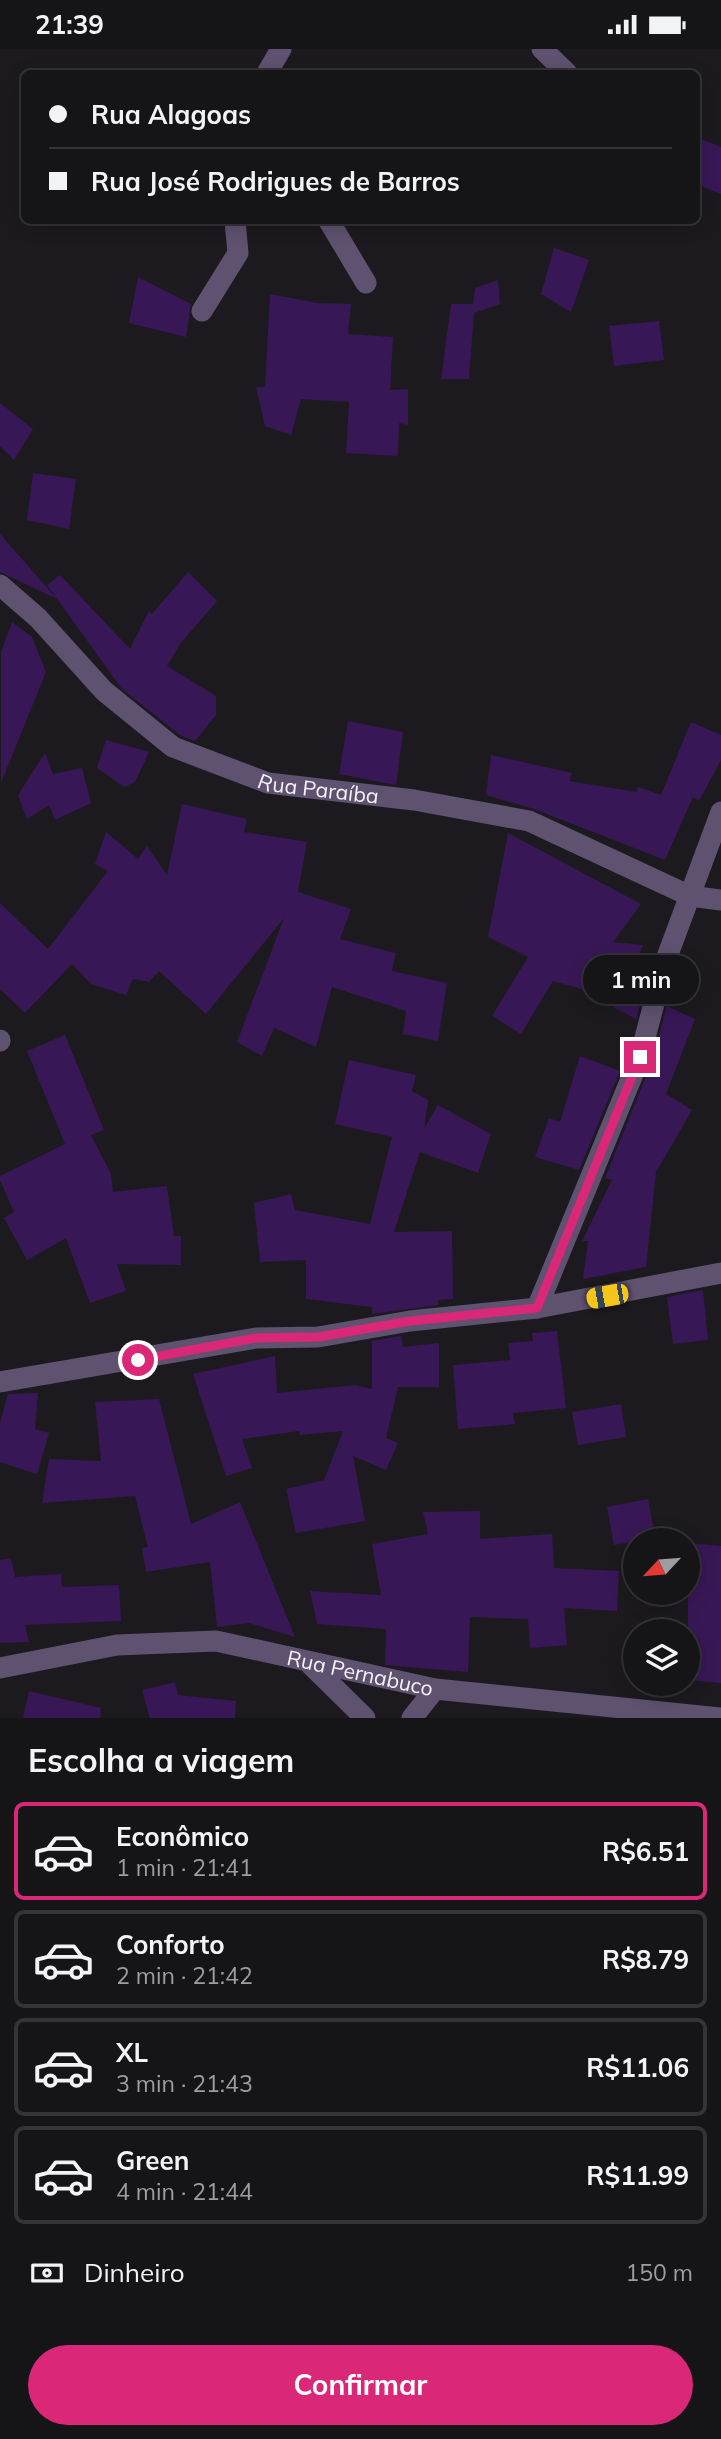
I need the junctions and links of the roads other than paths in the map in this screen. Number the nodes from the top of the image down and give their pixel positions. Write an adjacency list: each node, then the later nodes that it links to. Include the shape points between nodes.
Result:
1 (281, 49): 3 (street)
2 (542, 49): 4 (street)
3 (269, 70)
4 (564, 70)
5 (235, 224): 8 (street, via 238,253)
6 (331, 224): 7 (street)
7 (366, 283)
8 (202, 311)
9 (0, 585): 11 (street, Rua Paraíba, via 38,618 104,691 173,747 268,783 414,800 529,821)
10 (721, 811): 11 (street)
11 (690, 896): 12 (street, Rua Paraíba); 14 (street, via 664,965 640,1057)
12 (721, 900)
13 (721, 1273): 14 (street)
14 (537, 1308): 15 (street, via 410,1321 318,1337 256,1338)
15 (0, 1383)
16 (310, 1664): 17 (street, Rua Pernabuco, via 216,1641 117,1645); 18 (street, Rua Pernabuco); 19 (street)
17 (0, 1668)
18 (435, 1689): 20 (street); 21 (street, Rua Pernabuco)
19 (365, 1718)
20 (412, 1718)
21 (721, 1718)

